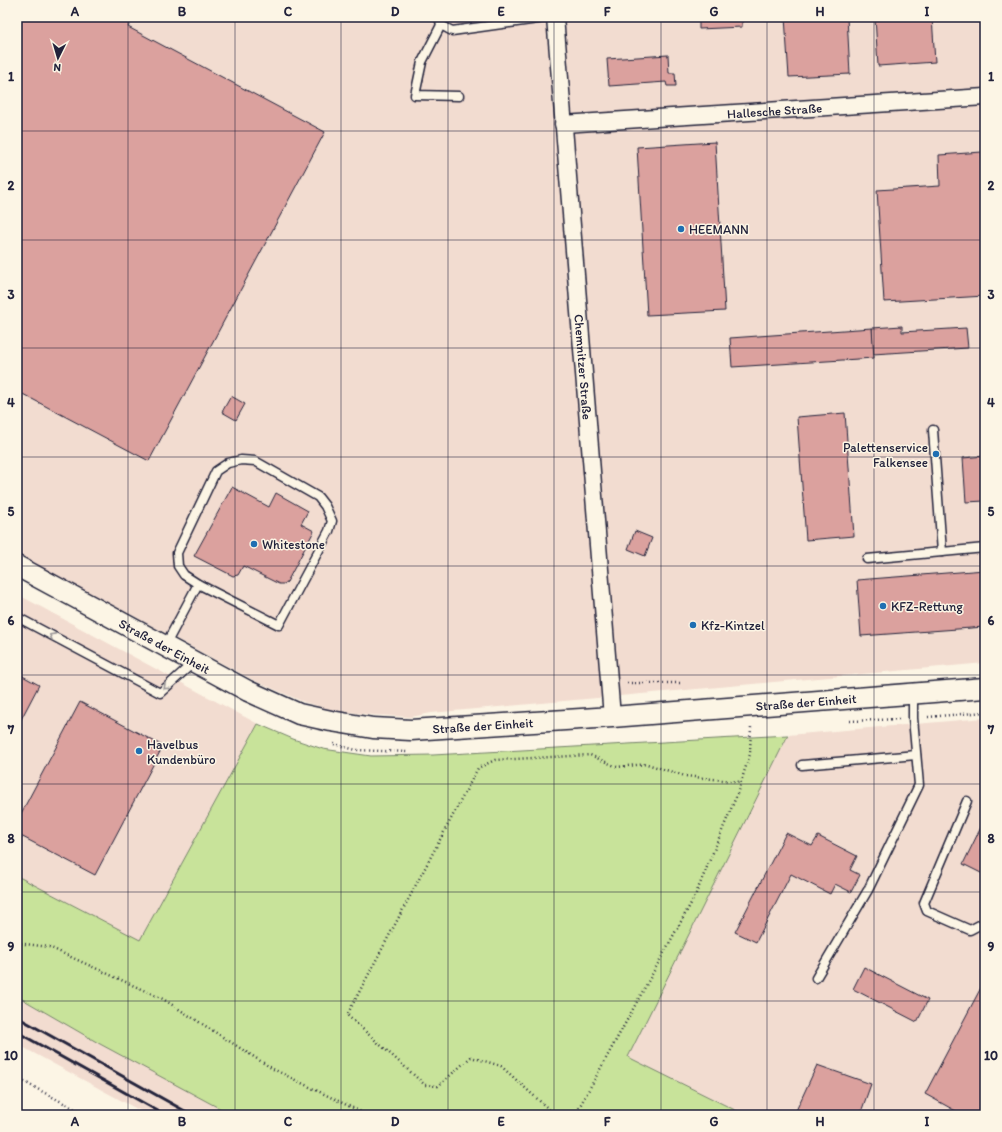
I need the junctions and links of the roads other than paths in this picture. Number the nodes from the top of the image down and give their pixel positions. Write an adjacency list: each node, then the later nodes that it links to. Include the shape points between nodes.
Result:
1 (554, 17): 2 (lane, via 452,31); 5 (street, Chemnitzer Straße)
2 (440, 21): 3 (lane, via 422,62 415,95)
3 (459, 96)
4 (985, 97): 5 (street, Hallesche Straße)
5 (564, 124): 17 (street, Chemnitzer Straße)
6 (933, 430): 8 (lane)
7 (985, 548): 8 (lane)
8 (942, 552): 9 (lane)
9 (867, 559)
10 (17, 566): 13 (street, Straße der Einheit)
11 (198, 584): 11 (lane, via 184,575 178,566 177,553 216,471 228,463 241,460 256,461 318,497 325,506 332,521 329,532 278,625); 13 (lane)
12 (17, 617): 14 (lane, one-way to 12, via 160,693)
13 (165, 646): 14 (street, Straße der Einheit)
14 (195, 661): 17 (street, Straße der Einheit, via 248,691 299,714 373,728 411,730)
15 (985, 688): 16 (street, Straße der Einheit)
16 (912, 694): 17 (street, Straße der Einheit); 18 (lane)
17 (612, 717)
18 (916, 756): 19 (lane); 22 (lane, via 919,785 868,890)
19 (802, 766)
20 (967, 801): 21 (lane, via 924,903 926,911 970,930)
21 (985, 922)
22 (816, 978)

